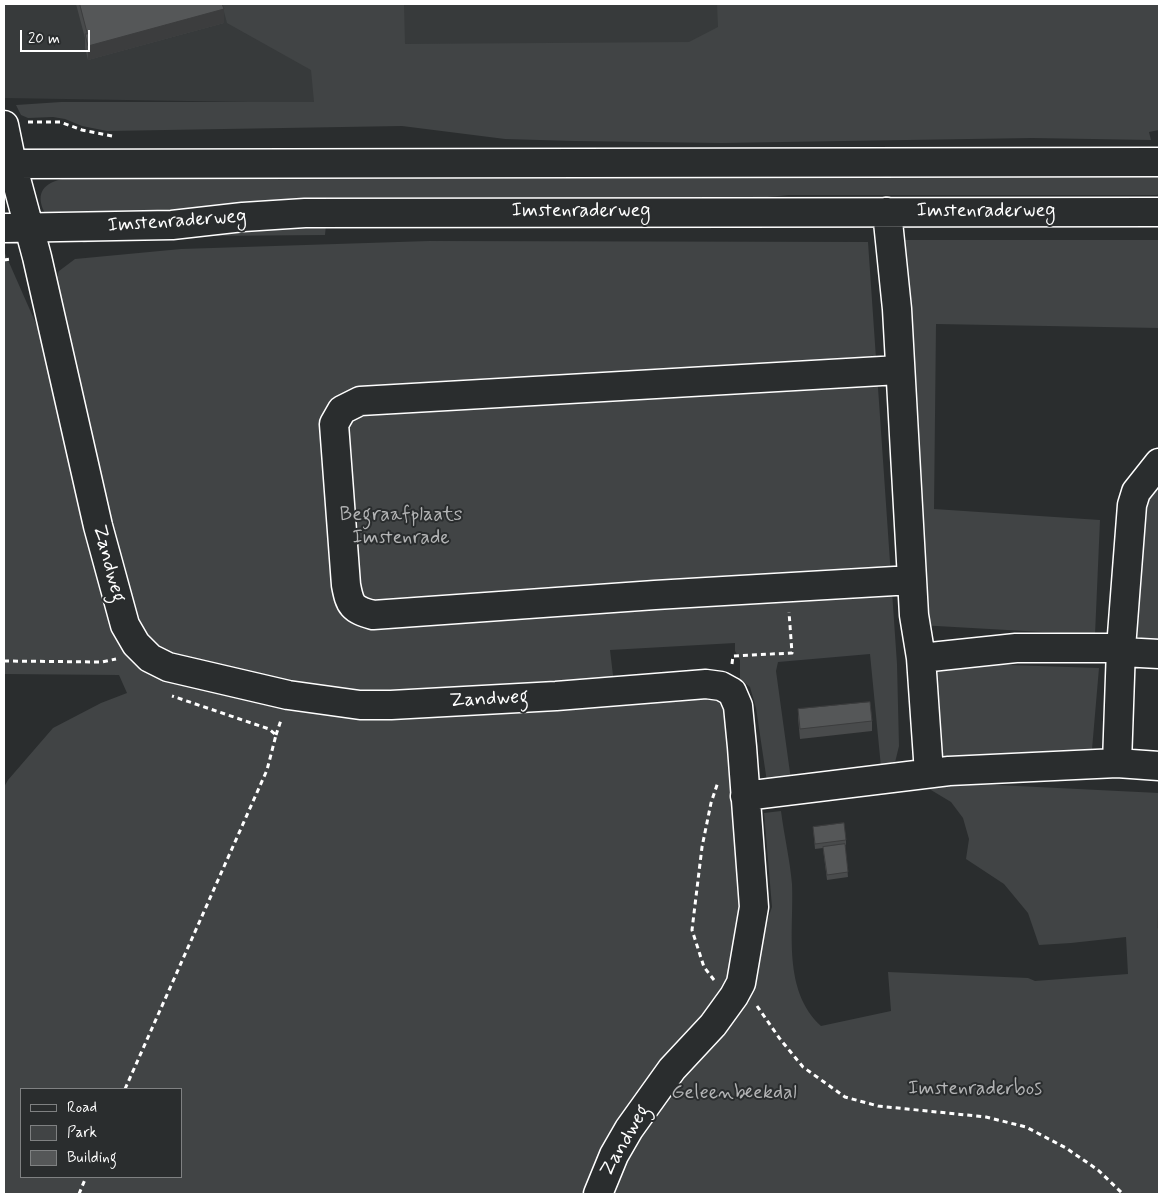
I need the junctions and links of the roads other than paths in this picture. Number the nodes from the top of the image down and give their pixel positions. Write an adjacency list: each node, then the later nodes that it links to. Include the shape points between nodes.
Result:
1 (4, 125): 3 (street, Zandweg)
2 (1159, 162): 3 (street)
3 (8, 164): 6 (street, Zandweg)
4 (887, 212): 5 (street, Imstenraderweg); 6 (street, Imstenraderweg, via 304,213 172,226); 7 (street, via 897,308)
5 (1159, 212)
6 (16, 228): 16 (street, Zandweg, via 37,257 98,526 124,625 150,658 168,667 288,695 360,705 556,696 706,684 721,686 732,692 738,706)
7 (899, 370): 9 (street); 9 (street, via 360,401 342,410 334,424 346,585 350,603 358,611 373,615)
8 (1159, 463): 10 (street, via 1136,492 1132,505)
9 (912, 580): 12 (street)
10 (1122, 650): 11 (street); 12 (street, via 1016,648); 13 (street)
11 (1159, 654)
12 (921, 658): 15 (street)
13 (1117, 763): 14 (street); 15 (street)
14 (1159, 766)
15 (929, 773): 16 (street)
16 (745, 796): 17 (street, Zandweg, via 754,907 736,992 713,1025 672,1069 629,1129)
17 (598, 1194)

